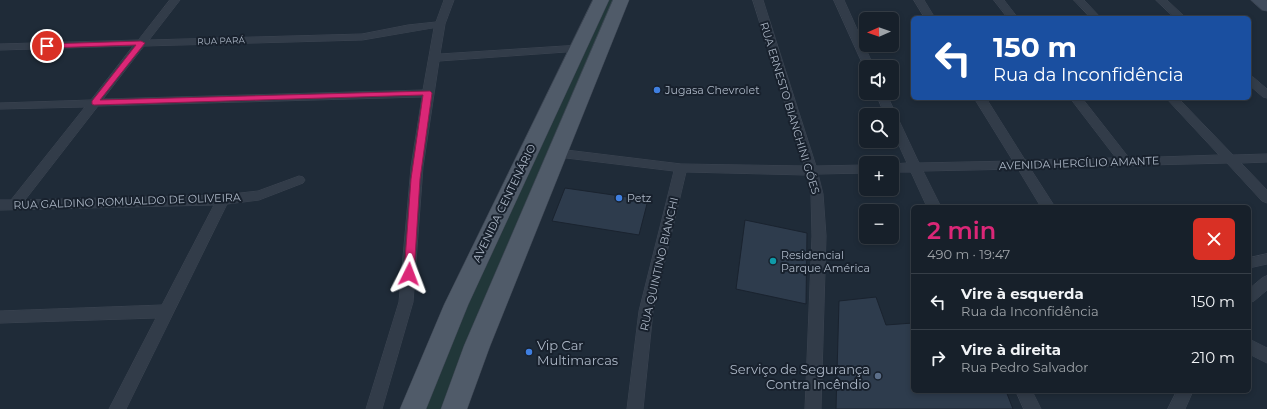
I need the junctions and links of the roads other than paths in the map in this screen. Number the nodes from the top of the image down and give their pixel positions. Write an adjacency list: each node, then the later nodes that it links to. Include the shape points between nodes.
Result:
1 (175, 0): 18 (street)
2 (449, 0): 17 (street)
3 (601, 0): 20 (main road, AVENIDA CENTENÁRIO)
4 (621, 0): 32 (main road)
5 (758, 0): 41 (street, RUA ERNESTO BIANCHINI GÓES)
6 (839, 0): 22 (street)
7 (919, 0): 13 (street)
8 (999, 0): 14 (street)
9 (1079, 0): 15 (street)
10 (1161, 0): 16 (street)
11 (1257, 0): 12 (main road)
12 (1267, 7)
13 (929, 16)
14 (1011, 16)
15 (1094, 16)
16 (1179, 16)
17 (440, 24): 18 (street, RUA PARÁ, via 362,37); 21 (street)
18 (141, 43): 19 (street, RUA PARÁ); 29 (street)
19 (0, 47)
20 (580, 48): 21 (street); 61 (main road, AVENIDA CENTENÁRIO, via 462,292)
21 (434, 58): 24 (street)
22 (866, 60)
23 (1251, 81): 25 (street)
24 (428, 93): 29 (street); 60 (street, via 416,175 406,302)
25 (1267, 95)
26 (981, 100): 36 (street)
27 (1078, 100): 35 (street)
28 (1174, 100): 34 (street)
29 (94, 103): 30 (street); 45 (street)
30 (0, 106)
31 (899, 134): 39 (street)
32 (558, 153): 37 (street); 62 (main road, via 477,346)
33 (1267, 158): 34 (street, AVENIDA HERCÍLIO AMANTE)
34 (1230, 159): 35 (street, AVENIDA HERCÍLIO AMANTE); 43 (street)
35 (1126, 162): 36 (street, AVENIDA HERCÍLIO AMANTE)
36 (1022, 164): 39 (street, AVENIDA HERCÍLIO AMANTE); 48 (street)
37 (681, 168): 41 (street); 63 (street, RUA QUINTINO BIANCHI, via 646,311)
38 (899, 168): 39 (street, AVENIDA HERCÍLIO AMANTE)
39 (914, 168): 47 (street)
40 (859, 169): 41 (street)
41 (811, 170): 64 (street, RUA ERNESTO BIANCHINI GÓES, via 817,194 819,236)
42 (299, 180): 44 (street, RUA GALDINO ROMUALDO DE OLIVEIRA, via 259,195)
43 (1267, 198)
44 (223, 200): 45 (street, RUA GALDINO ROMUALDO DE OLIVEIRA); 53 (street)
45 (15, 204): 46 (street, RUA GALDINO ROMUALDO DE OLIVEIRA)
46 (0, 205)
47 (933, 205)
48 (1047, 205)
49 (1267, 259): 50 (street)
50 (1251, 263)
51 (1267, 282): 52 (street)
52 (1251, 295)
53 (166, 311): 54 (street); 59 (street)
54 (0, 317)
55 (1251, 347): 56 (street)
56 (1267, 356)
57 (1025, 393): 65 (street)
58 (1184, 393): 66 (street)
59 (116, 409)
60 (374, 409)
61 (413, 409)
62 (454, 409)
63 (635, 409)
64 (813, 409)
65 (1033, 409)
66 (1176, 409)

